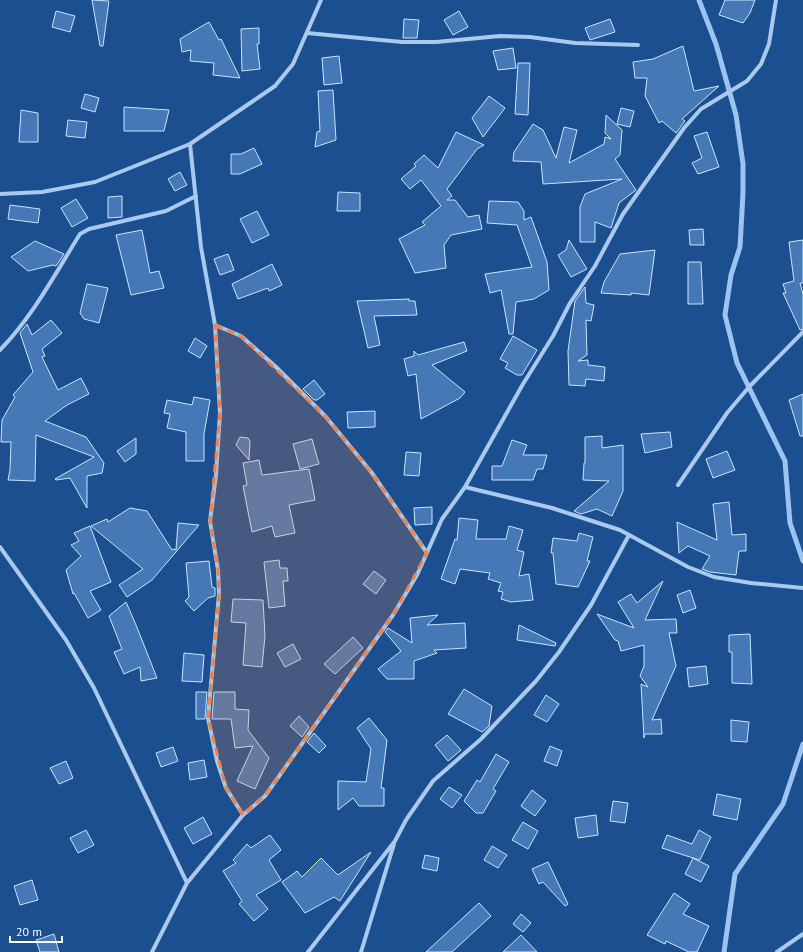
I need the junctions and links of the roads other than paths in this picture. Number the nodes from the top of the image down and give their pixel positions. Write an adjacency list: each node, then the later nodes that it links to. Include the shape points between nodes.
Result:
1 (321, 0): 3 (street)
2 (776, 0): 12 (street, via 769,44 761,64 747,81 702,110 684,128 659,162 623,214)
3 (307, 33): 4 (street, via 402,42 436,42 500,36 575,43); 5 (street, via 293,64 275,86)
4 (638, 45)
5 (190, 144): 6 (street, via 95,182 42,192); 7 (street)
6 (0, 194)
7 (196, 196): 8 (street, via 201,247); 10 (street, via 166,211 89,229 80,234 32,312)
8 (215, 325): 15 (street, via 241,336 326,417 372,473); 17 (street, via 220,413 210,521 219,594 208,718 226,788)
9 (803, 332): 11 (street, via 744,392)
10 (0, 350)
11 (678, 485)
12 (464, 487): 13 (street, via 552,508); 15 (street, via 442,519)
13 (629, 535): 16 (street, via 688,567 714,577); 18 (street, via 591,605 559,652 536,681 481,739 433,780)
14 (0, 547): 19 (street, via 66,640 94,688)
15 (427, 553): 17 (street, via 418,576 362,660 265,796)
16 (803, 588)
17 (243, 815): 19 (street)
18 (395, 841): 22 (street); 23 (street)
19 (187, 883): 21 (street)
20 (803, 934): 24 (street)
21 (152, 952)
22 (308, 952)
23 (362, 952)
24 (777, 952)

